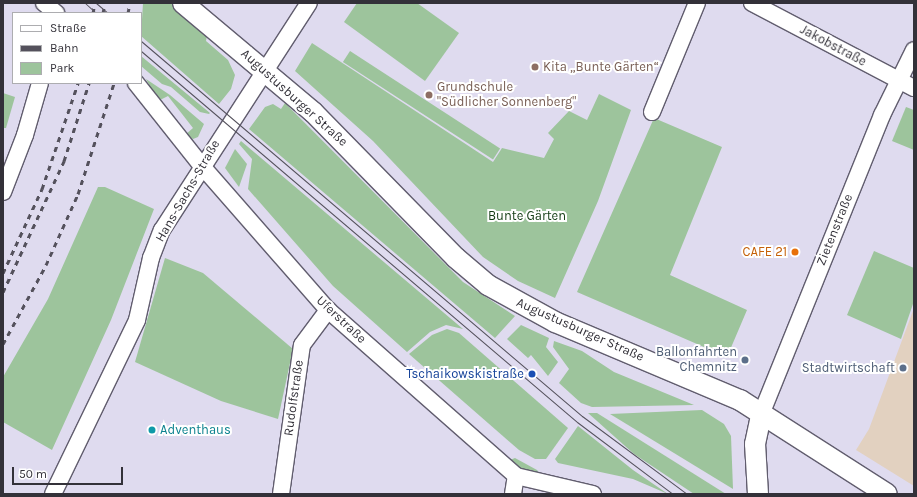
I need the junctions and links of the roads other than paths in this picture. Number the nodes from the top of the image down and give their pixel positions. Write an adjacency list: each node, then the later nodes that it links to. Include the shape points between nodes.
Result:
1 (44, 3): 6 (street)
2 (183, 3): 8 (main road, Augustusburger Straße)
3 (309, 3): 8 (street, Hans-Sachs-Straße)
4 (697, 3): 13 (street)
5 (752, 3): 9 (street, Jakobstraße)
6 (55, 12)
7 (914, 50): 9 (street, Zietenstraße)
8 (264, 71): 14 (street, Hans-Sachs-Straße); 17 (main road, Augustusburger Straße, via 313,112 456,258 488,285 555,322 713,387)
9 (898, 81): 12 (street, Jakobstraße); 17 (street, Zietenstraße)
10 (40, 84): 15 (street, via 26,135)
11 (137, 84): 14 (street, Uferstraße)
12 (914, 88)
13 (652, 112)
14 (201, 165): 16 (street, Uferstraße); 19 (street, Hans-Sachs-Straße, via 162,230 151,258 137,320)
15 (3, 192)
16 (328, 310): 18 (street, Uferstraße); 20 (street, Rudolfstraße, via 302,345)
17 (762, 412): 23 (main road, via 755,444); 24 (main road, Augustusburger Straße)
18 (516, 476): 21 (street); 22 (street, Uferstraße)
19 (53, 494)
20 (281, 494)
21 (513, 494)
22 (593, 494)
23 (758, 494)
24 (887, 494)

